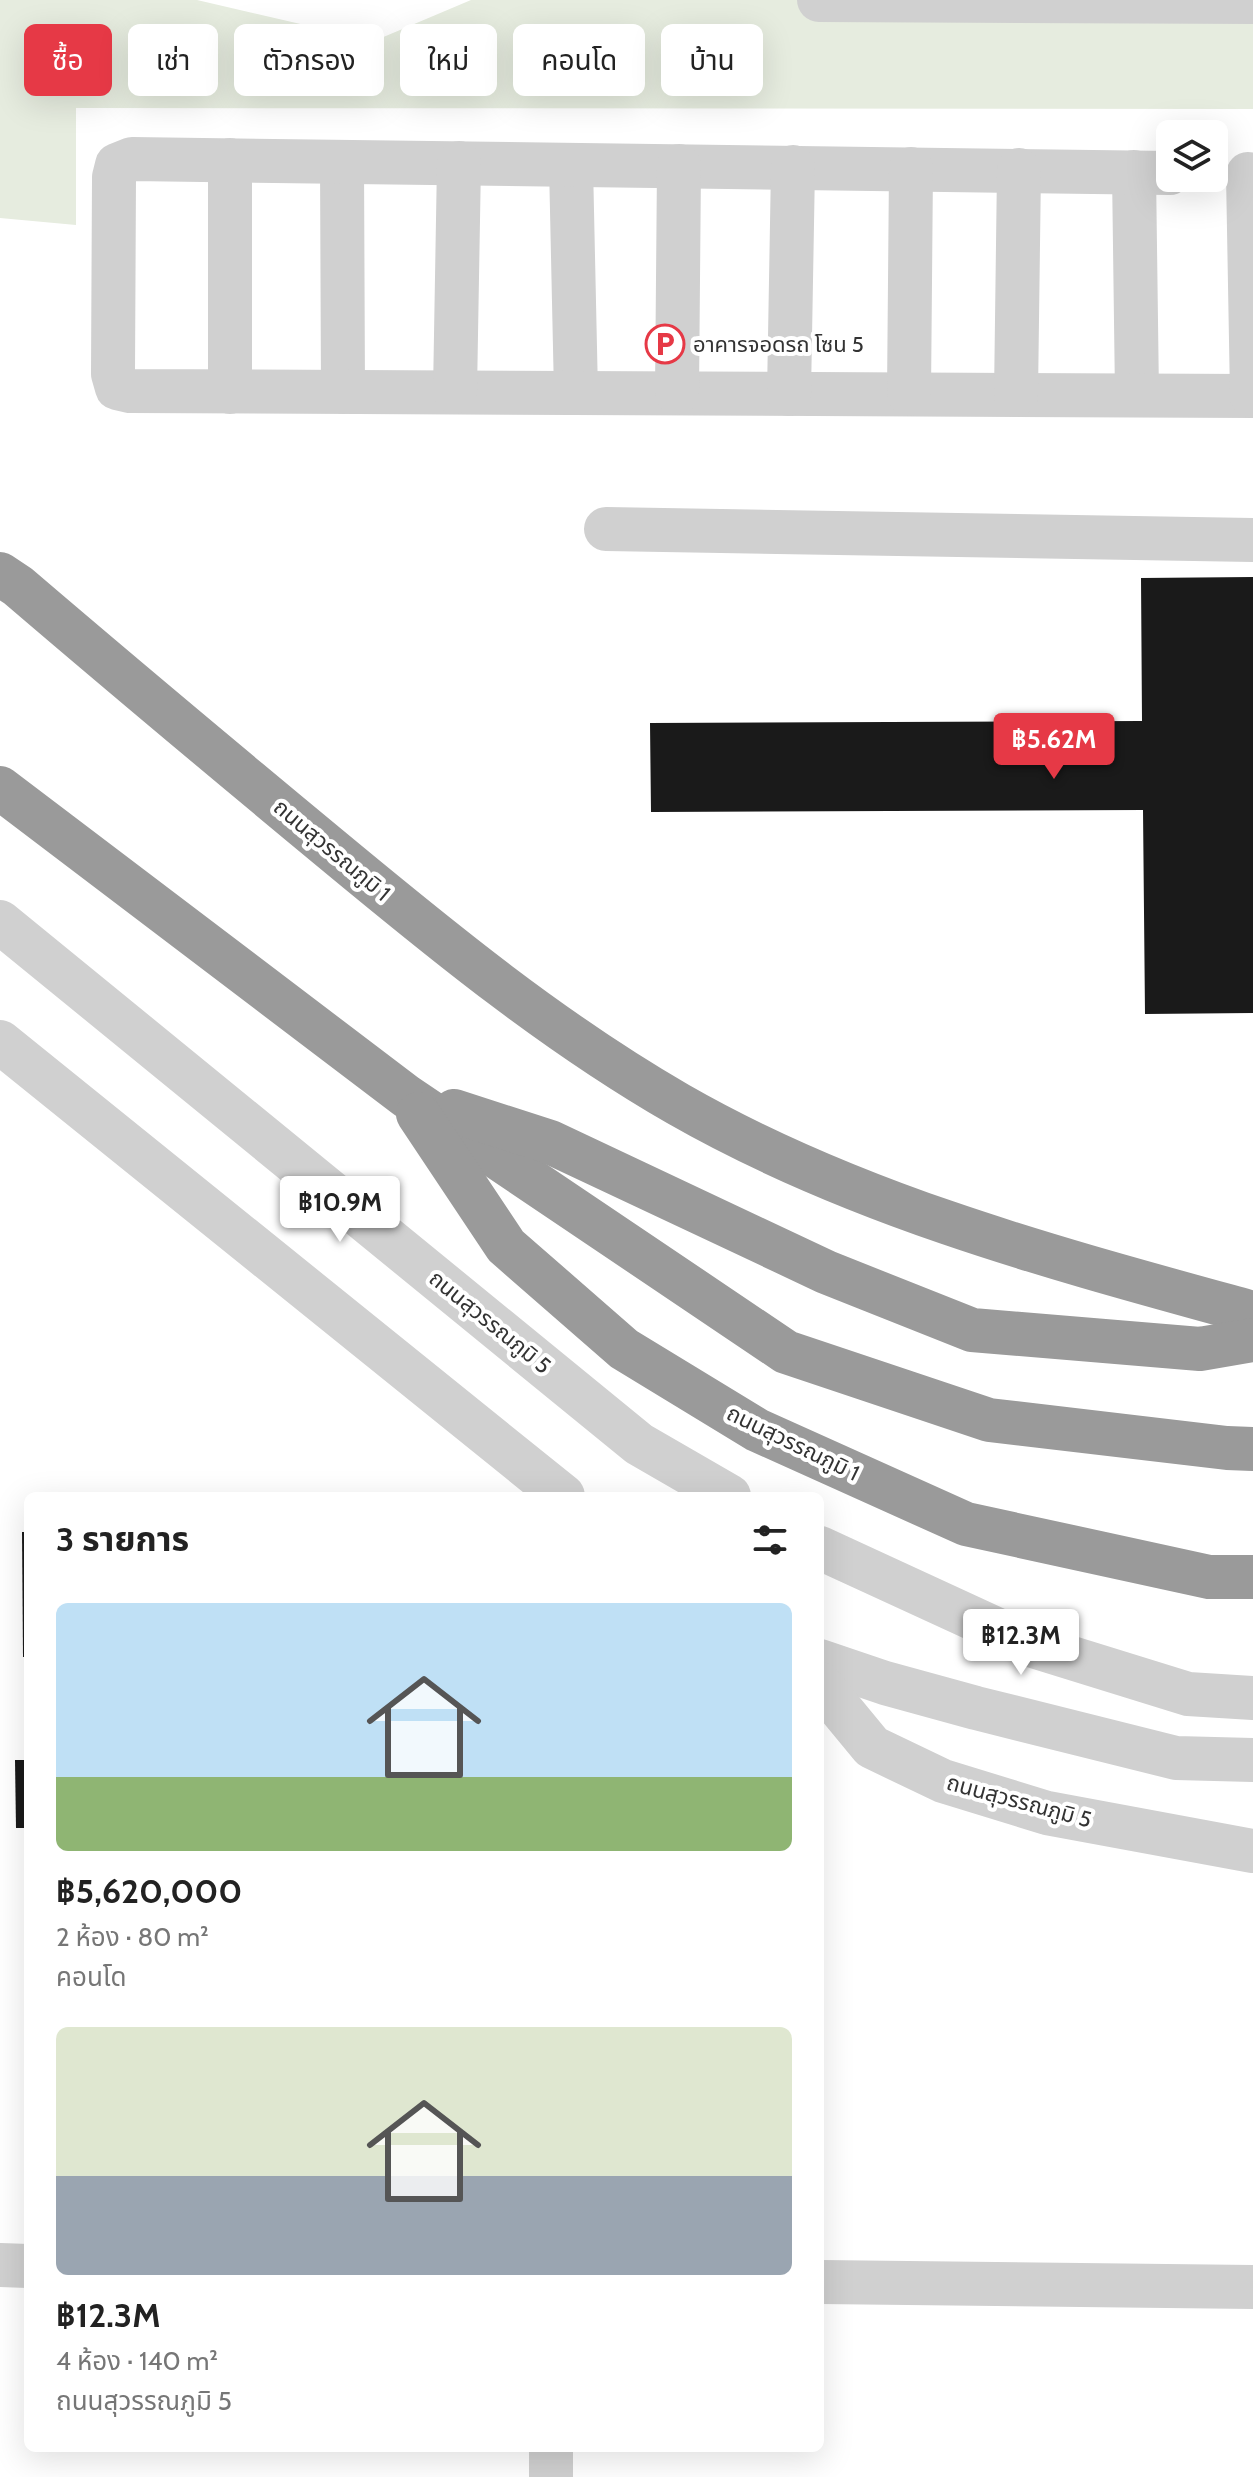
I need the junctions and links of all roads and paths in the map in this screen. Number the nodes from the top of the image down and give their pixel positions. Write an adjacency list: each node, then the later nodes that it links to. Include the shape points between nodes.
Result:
1 (819, 0): 2 (street)
2 (1253, 2)
3 (230, 160): 4 (street); 13 (street); 13 (street, via 132,159 117,165 113,374 117,388 130,391)
4 (342, 162): 5 (street); 14 (street)
5 (459, 163): 6 (street); 15 (street)
6 (571, 165): 7 (street); 16 (street)
7 (679, 166): 8 (street); 17 (street)
8 (793, 167): 9 (street); 18 (street)
9 (911, 169): 10 (street); 19 (street)
10 (1019, 170): 11 (street); 20 (street)
11 (1152, 172): 21 (street)
12 (1238, 174): 22 (street)
13 (230, 392): 14 (street)
14 (343, 392): 15 (street)
15 (455, 392): 16 (street)
16 (576, 393): 17 (street)
17 (677, 393): 18 (street)
18 (789, 394): 19 (street)
19 (909, 394): 20 (street)
20 (1016, 395): 21 (street)
21 (1137, 395): 22 (street)
22 (1253, 396)
23 (606, 529): 24 (street)
24 (1253, 540)
25 (6, 577): 30 (highway, ถนนสุวรรณภูมิ 1, via 493,982 679,1105 854,1188 964,1229)
26 (0, 788): 29 (highway, ถนนสุวรรณภูมิ 1)
27 (0, 922): 34 (street, ถนนสุวรรณภูมิ 5, via 639,1444)
28 (0, 1042): 33 (street)
29 (406, 1096): 31 (highway, ถนนสุวรรณภูมิ 1, via 550,1142 826,1272 972,1330 1200,1349); 32 (highway, ถนนสุวรรณภูมิ 1, via 786,1352 989,1420); 36 (highway, ถนนสุวรรณภูมิ 1, via 506,1246 624,1349 757,1430 966,1524 1209,1577)
30 (1253, 1313)
31 (1253, 1340)
32 (1253, 1449)
33 (558, 1492)
34 (722, 1492)
35 (824, 1550): 39 (street, via 1033,1646 1188,1694)
36 (1253, 1577)
37 (824, 1662): 40 (street, via 976,1708 1176,1758)
38 (824, 1689): 41 (street, ถนนสุวรรณภูมิ 5, via 872,1747 943,1781 1047,1813)
39 (1253, 1698)
40 (1253, 1760)
41 (1253, 1851)
42 (0, 2265): 43 (street)
43 (24, 2266)
44 (824, 2282): 45 (street)
45 (1253, 2287)
46 (551, 2452): 47 (street)
47 (551, 2477)

